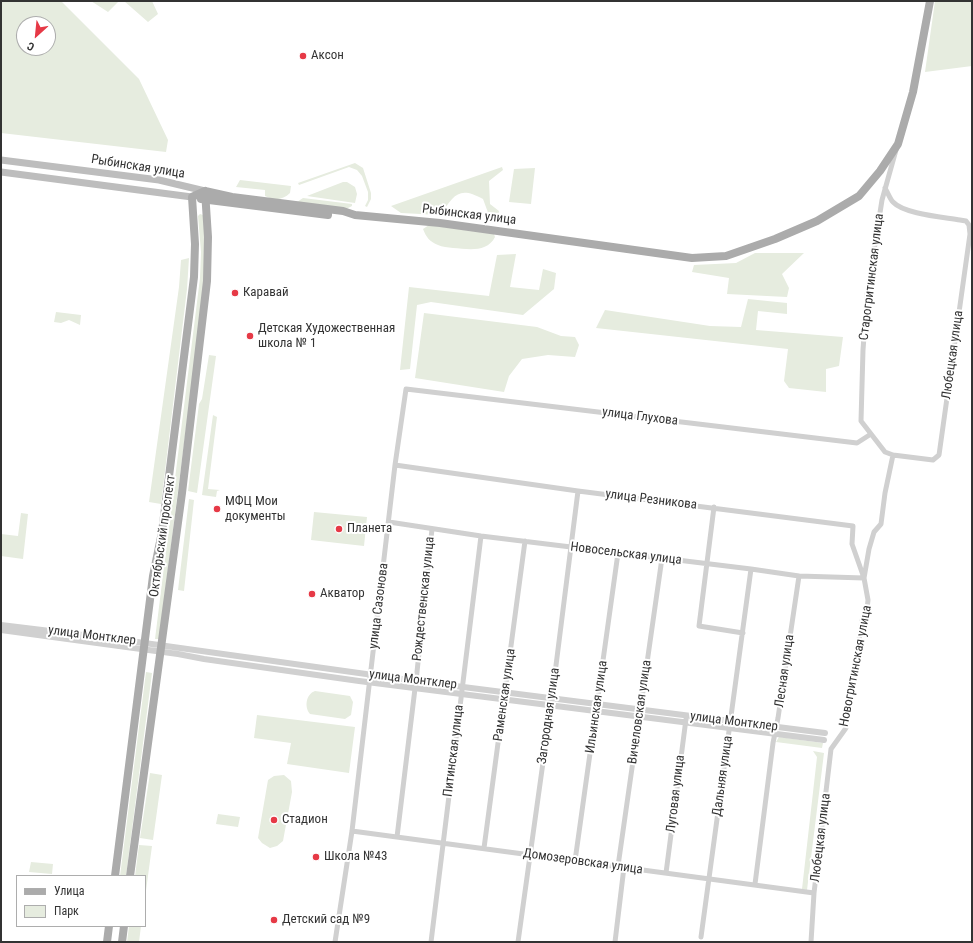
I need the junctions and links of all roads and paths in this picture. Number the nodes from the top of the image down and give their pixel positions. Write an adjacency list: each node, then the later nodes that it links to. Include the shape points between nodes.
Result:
1 (930, 1): 2 (main road, Рыбинская улица, via 913,92)
2 (898, 144): 5 (street, Старогритинская улица); 6 (main road, Рыбинская улица, via 859,196 817,221 726,256 692,258 440,223 355,215 343,211)
3 (1, 160): 6 (main road, Рыбинская улица, via 159,180)
4 (1, 172): 7 (main road)
5 (886, 188): 9 (street, Старогритинская улица, via 867,295 862,350 861,421); 11 (street, Любецкая улица, via 892,202 907,211 966,221 970,234 939,455 933,460)
6 (205, 195): 7 (main road); 30 (main road, Октябрьский проспект, via 207,281)
7 (192, 197): 29 (main road, Октябрьский проспект, via 194,277 162,532 153,576)
8 (406, 389): 9 (street, улица Глухова, via 856,443); 12 (street, улица Сазонова)
9 (871, 434): 10 (street, Старогритинская улица)
10 (885, 452): 11 (street, Любецкая улица)
11 (893, 454): 25 (street, Новогритинская улица, via 881,524 874,532)
12 (395, 465): 13 (street, улица Резникова); 15 (street, улица Сазонова)
13 (578, 491): 14 (street, улица Резникова); 19 (street, Загородная улица)
14 (714, 507): 22 (street); 25 (street, улица Резникова, via 853,526 852,544)
15 (389, 522): 16 (street, Новосельская улица); 31 (street, улица Сазонова)
16 (432, 529): 17 (street, Новосельская улица); 33 (street, Рождественская улица)
17 (481, 536): 18 (street, Новосельская улица); 34 (street, Питинская улица)
18 (525, 541): 19 (street, Новосельская улица); 35 (street, Раменская улица)
19 (571, 547): 20 (street, Новосельская улица); 38 (street, Загородная улица)
20 (618, 552): 21 (street, Новосельская улица); 39 (street, Ильинская улица)
21 (662, 558): 22 (street, Новосельская улица); 40 (street, Вичеловская улица)
22 (707, 563): 23 (street, Новосельская улица); 28 (street, via 699,626)
23 (751, 569): 24 (street, Новосельская улица); 28 (street, Дальняя улица)
24 (799, 576): 25 (street, Новосельская улица); 43 (street, Лесная улица)
25 (864, 578): 46 (street, Новогритинская улица, via 868,600 866,618 862,620 846,728)
26 (1, 625): 29 (street, улица Монтклер)
27 (1, 630): 29 (street, улица Монтклер)
28 (743, 633): 42 (street, Дальняя улица)
29 (144, 646): 30 (street, улица Монтклер); 57 (main road, Октябрьский проспект)
30 (161, 649): 31 (street, улица Монтклер); 32 (street, улица Монтклер); 58 (main road, Октябрьский проспект)
31 (371, 675): 32 (street, улица Сазонова); 33 (street, улица Монтклер)
32 (370, 682): 33 (street, улица Монтклер); 49 (street, улица Сазонова)
33 (415, 684): 34 (street, улица Монтклер); 36 (street, улица Монтклер); 50 (street, Рождественская улица)
34 (462, 687): 35 (street, улица Монтклер); 36 (street, Питинская улица)
35 (505, 692): 37 (street, Раменская улица); 38 (street, улица Монтклер)
36 (461, 694): 37 (street, улица Монтклер); 51 (street, Питинская улица)
37 (504, 699): 38 (street, улица Монтклер); 52 (street, Раменская улица)
38 (551, 702): 39 (street, улица Монтклер); 53 (street, Загородная улица)
39 (597, 708): 40 (street, улица Монтклер); 54 (street, Ильинская улица)
40 (640, 713): 41 (street, улица Монтклер); 55 (street, Вичеловская улица)
41 (686, 719): 42 (street, улица Монтклер); 56 (street, Луговая улица)
42 (730, 725): 43 (street, улица Монтклер); 45 (street, улица Монтклер); 59 (street, Дальняя улица)
43 (776, 727): 44 (street, улица Монтклер); 45 (street, Лесная улица)
44 (825, 733): 47 (street)
45 (775, 734): 47 (street, улица Монтклер); 60 (street, Лесная улица)
46 (839, 736): 48 (street, Любецкая улица)
47 (824, 740): 48 (street)
48 (831, 749): 61 (street, Любецкая улица)
49 (352, 831): 50 (street, Домозеровская улица); 67 (street, улица Сазонова)
50 (397, 836): 51 (street, Домозеровская улица)
51 (444, 843): 52 (street, Домозеровская улица); 68 (street, Питинская улица)
52 (484, 848): 53 (street, Домозеровская улица)
53 (530, 855): 54 (street, Домозеровская улица); 69 (street, Загородная улица)
54 (575, 861): 55 (street, Домозеровская улица)
55 (621, 867): 56 (street, Домозеровская улица); 70 (street, Вичеловская улица)
56 (666, 873): 59 (street, Домозеровская улица)
57 (115, 875)
58 (130, 875)
59 (709, 879): 60 (street, Домозеровская улица); 64 (street, Дальняя улица)
60 (755, 884): 61 (street, Домозеровская улица)
61 (814, 893): 71 (street, Любецкая улица)
62 (109, 927): 65 (main road)
63 (124, 927): 66 (main road)
64 (702, 937)
65 (107, 942)
66 (122, 942)
67 (335, 942)
68 (430, 942)
69 (518, 942)
70 (616, 942)
71 (811, 942)

